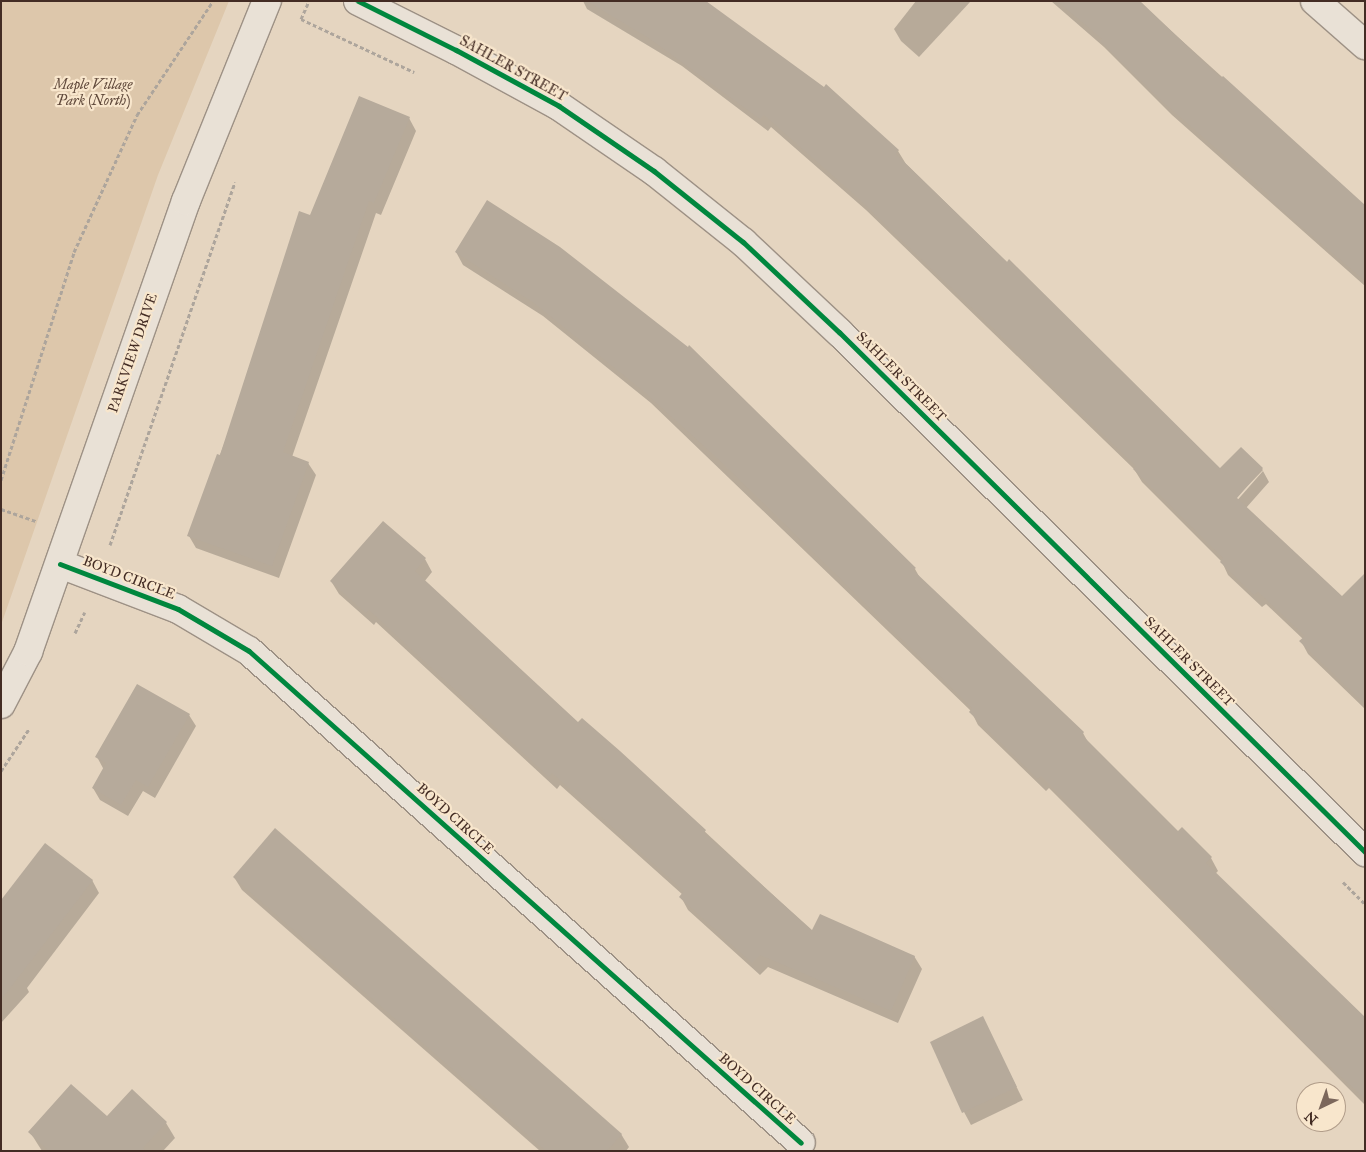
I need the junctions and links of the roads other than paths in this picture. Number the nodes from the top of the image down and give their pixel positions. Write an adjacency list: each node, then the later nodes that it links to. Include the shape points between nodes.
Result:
1 (268, 1): 5 (street, PARKVIEW DRIVE, via 186,201)
2 (358, 1): 7 (street, SAHLER STREET, via 559,106 654,171 743,242 840,332)
3 (1315, 1): 4 (street)
4 (1365, 45)
5 (60, 564): 6 (street, PARKVIEW DRIVE, via 28,652); 8 (street, BOYD CIRCLE, via 178,609 249,651)
6 (1, 704)
7 (1365, 852)
8 (801, 1143)

